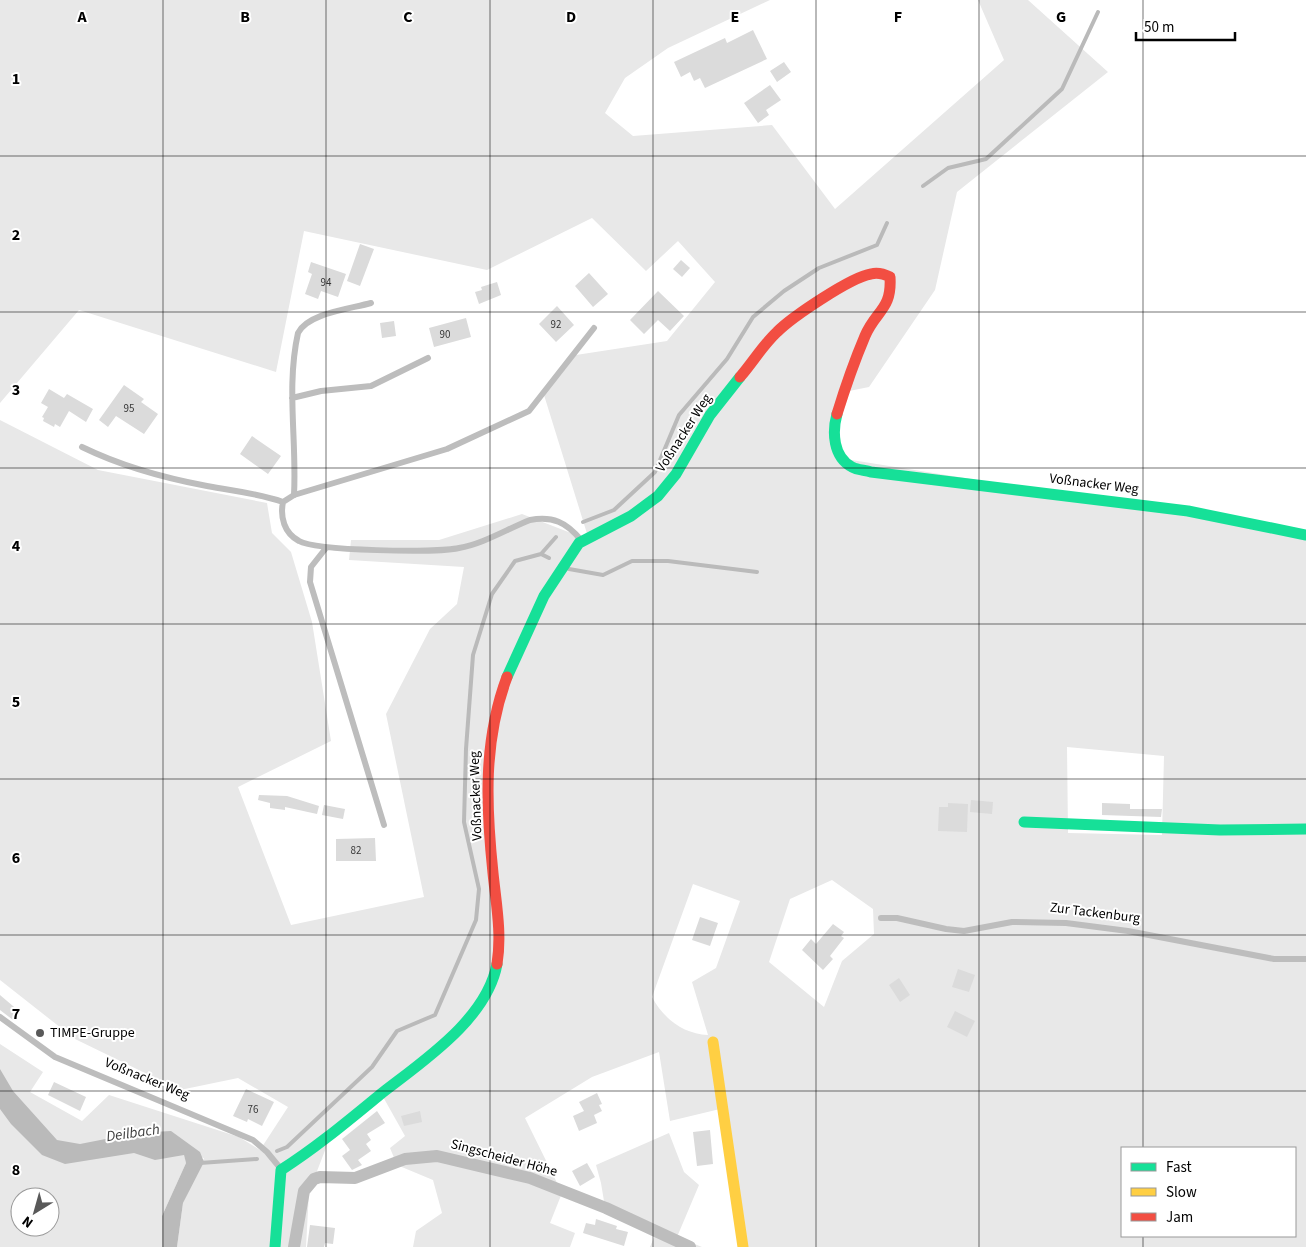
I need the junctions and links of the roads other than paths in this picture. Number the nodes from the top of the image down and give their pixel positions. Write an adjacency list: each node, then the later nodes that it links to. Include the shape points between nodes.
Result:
1 (371, 303): 4 (lane, via 315,318 302,326 296,341)
2 (594, 328): 6 (lane, via 529,411 447,449)
3 (428, 358): 4 (lane, via 371,386 314,392)
4 (292, 398): 6 (lane)
5 (82, 448): 7 (lane, via 115,463)
6 (294, 496): 7 (lane)
7 (283, 502): 10 (lane, via 284,525 294,538 307,545)
8 (1306, 535): 9 (street, Voßnacker Weg, via 1188,511 927,480 852,466 844,461 835,447 835,422 866,334 891,293 890,276 874,272 857,278 783,326 707,420 682,465 658,497 619,522)
9 (581, 540): 10 (lane, via 562,522 540,518 459,548 427,551); 18 (street, Voßnacker Weg, via 537,605 492,720 488,790 500,937 499,956 490,987 454,1035 316,1149)
10 (326, 548): 12 (lane, via 311,567 310,582)
11 (1024, 822): 13 (street, via 1220,830)
12 (384, 826)
13 (1306, 829)
14 (880, 918): 15 (lane, Zur Tackenburg, via 897,918 964,931 1012,922 1066,923 1128,931 1274,959)
15 (1306, 959)
16 (0, 1017): 18 (lane, Voßnacker Weg, via 55,1057 253,1140)
17 (713, 1042): 22 (street)
18 (281, 1170): 19 (street)
19 (275, 1247)
20 (294, 1247): 21 (street, Singscheider Höhe, via 304,1191 314,1179 355,1178 405,1159 437,1156 530,1178 606,1208)
21 (690, 1247)
22 (743, 1247)

